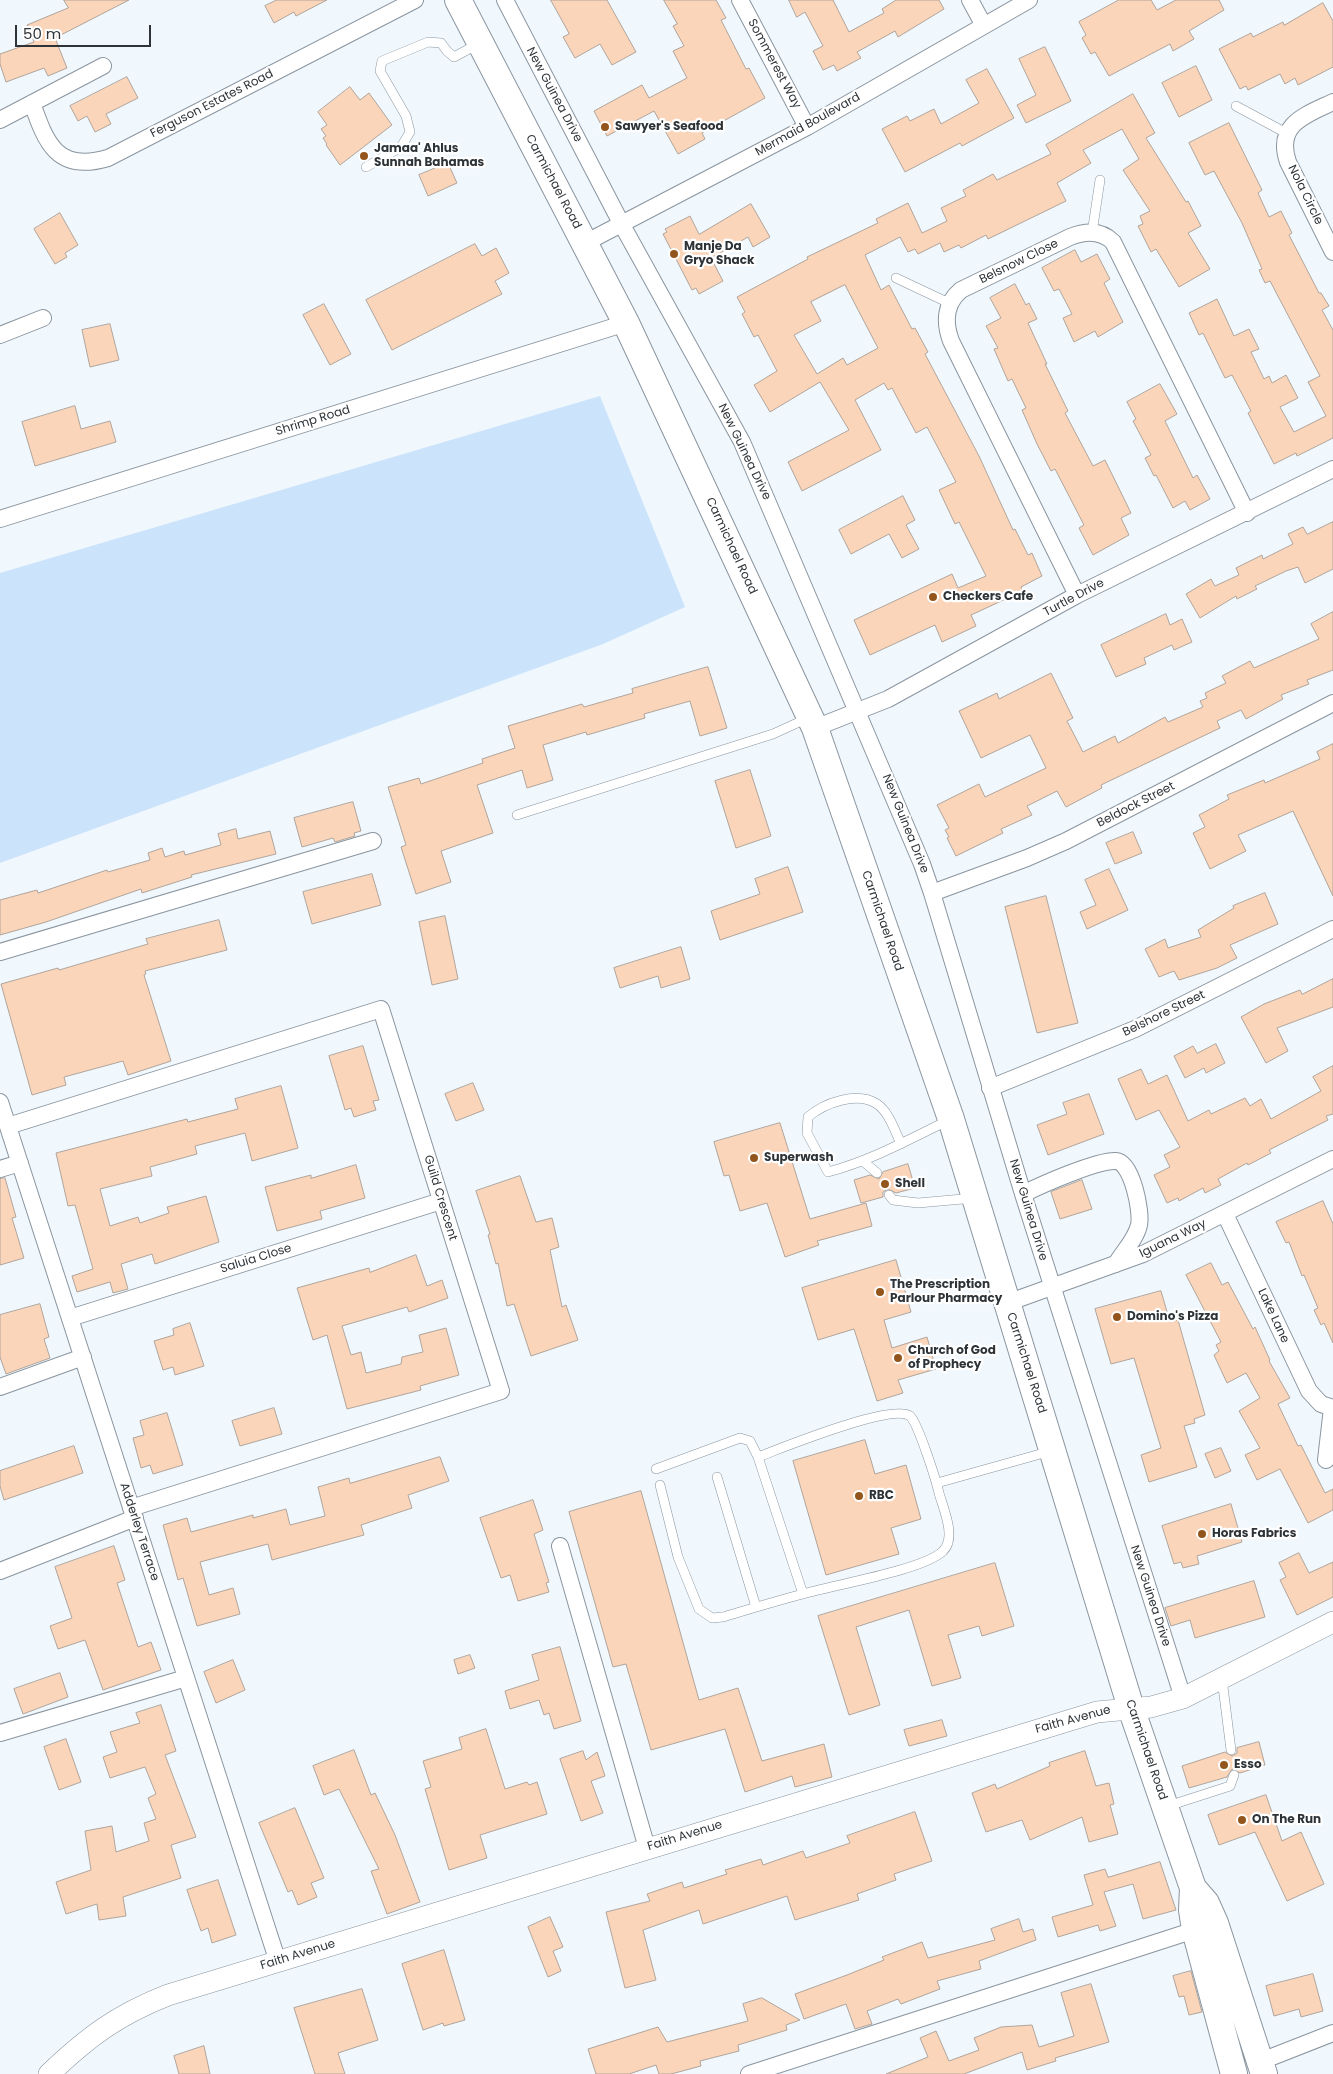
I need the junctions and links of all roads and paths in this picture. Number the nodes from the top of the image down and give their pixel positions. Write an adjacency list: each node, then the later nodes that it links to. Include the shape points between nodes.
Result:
1 (415, 0): 11 (street, Ferguson Estates Road, via 108,158 76,162 59,153 45,138)
2 (458, 0): 8 (main road, Carmichael Road)
3 (504, 0): 18 (street, New Guinea Drive)
4 (740, 0): 14 (street, Sommerest Way)
5 (970, 0): 7 (street)
6 (1029, 0): 7 (street, Mermaid Boulevard)
7 (984, 24): 14 (street, Mermaid Boulevard)
8 (480, 43): 16 (lane, via 454,57 441,43 428,42 382,61 380,70 406,116 410,132 401,147); 20 (main road, Carmichael Road)
9 (103, 66): 11 (street)
10 (1333, 102): 15 (street, via 1299,118)
11 (32, 103): 13 (street)
12 (1236, 106): 15 (lane)
13 (0, 120)
14 (807, 127): 18 (street, Mermaid Boulevard)
15 (1288, 134): 21 (street, Nola Circle, via 1285,147 1288,162)
16 (366, 167)
17 (1100, 180): 19 (lane)
18 (621, 223): 20 (street, Mermaid Boulevard); 32 (street, New Guinea Drive, via 742,442)
19 (1092, 233): 23 (street, Belsnow Close, via 1070,237 961,290); 28 (street, via 1104,234 1113,242)
20 (584, 243): 25 (main road, Carmichael Road)
21 (1333, 252)
22 (896, 278): 23 (lane)
23 (949, 303): 30 (street, via 947,329 950,341)
24 (43, 318): 26 (street)
25 (626, 323): 29 (street, Shrimp Road); 33 (main road, Carmichael Road)
26 (0, 336)
27 (1333, 470): 28 (street, Turtle Drive)
28 (1247, 513): 30 (street, Turtle Drive)
29 (0, 519)
30 (1077, 595): 32 (street, Turtle Drive, via 919,683)
31 (1333, 703): 36 (street, Beldock Street, via 1066,841)
32 (858, 712): 33 (street, Turtle Drive); 36 (street, New Guinea Drive)
33 (813, 722): 34 (lane); 41 (main road, Carmichael Road)
34 (516, 814)
35 (372, 841): 38 (street)
36 (932, 893): 39 (street, New Guinea Drive)
37 (1333, 929): 39 (street, Belshore Street, via 1135,1029)
38 (0, 952)
39 (990, 1088): 49 (street, New Guinea Drive)
40 (0, 1102): 42 (street, Adderley Terrace)
41 (951, 1119): 43 (lane); 51 (main road, Carmichael Road)
42 (8, 1126): 46 (street, Adderley Terrace); 52 (street, Guild Crescent, via 381,1009)
43 (901, 1144): 45 (lane); 45 (lane, via 885,1112 876,1104 860,1099 832,1102 808,1117 806,1134 828,1172)
44 (1333, 1160): 53 (street, Iguana Way)
45 (864, 1162): 48 (lane)
46 (20, 1163): 47 (street); 57 (street, Adderley Terrace)
47 (0, 1170)
48 (877, 1174)
49 (1022, 1194): 54 (street, via 1098,1165 1116,1161 1125,1164 1131,1175 1141,1218 1139,1228); 55 (street, New Guinea Drive)
50 (888, 1195): 51 (lane, via 893,1200 918,1203)
51 (974, 1198): 56 (main road, Carmichael Road)
52 (441, 1201): 57 (street, Saluia Close); 68 (street, Guild Crescent, via 501,1391)
53 (1225, 1214): 54 (street, Iguana Way); 60 (street, Lake Lane, via 1309,1391 1321,1404)
54 (1116, 1264): 55 (street, Iguana Way)
55 (1052, 1288): 56 (street, Iguana Way); 76 (street, New Guinea Drive)
56 (1007, 1303): 61 (main road, Carmichael Road)
57 (70, 1318): 58 (street, Adderley Terrace)
58 (82, 1357): 59 (street); 68 (street, Adderley Terrace)
59 (0, 1387)
60 (1332, 1408): 63 (street)
61 (1053, 1450): 66 (lane); 77 (main road, Carmichael Road)
62 (758, 1457): 64 (lane, via 750,1441 740,1438); 66 (lane, via 869,1418 904,1413 911,1417 918,1430); 71 (lane)
63 (1326, 1460)
64 (656, 1469)
65 (717, 1477): 72 (lane)
66 (937, 1483): 71 (lane, via 949,1531 944,1551 925,1563)
67 (660, 1485): 72 (lane, via 678,1557 699,1609 712,1618)
68 (133, 1513): 70 (street); 74 (street, Adderley Terrace)
69 (560, 1546): 82 (street)
70 (0, 1571)
71 (803, 1594): 72 (lane)
72 (756, 1608)
73 (1333, 1622): 75 (street, Faith Avenue)
74 (186, 1678): 78 (street); 84 (street, Adderley Terrace)
75 (1222, 1678): 76 (street, Faith Avenue); 79 (lane)
76 (1182, 1698): 77 (street, Faith Avenue, via 1151,1707)
77 (1131, 1708): 81 (main road, Carmichael Road); 82 (street, Faith Avenue, via 1097,1712)
78 (0, 1733)
79 (1231, 1750)
80 (1234, 1775): 81 (lane, via 1230,1786)
81 (1166, 1807): 83 (main road, Carmichael Road, via 1193,1888 1206,1903)
82 (647, 1848): 84 (street, Faith Avenue)
83 (1205, 1926): 86 (main road, Carmichael Road); 87 (main road, Carmichael Road); 89 (street)
84 (278, 1962): 88 (street, Faith Avenue, via 148,2003 100,2029)
85 (1333, 2033): 86 (street)
86 (1261, 2068): 87 (main road)
87 (1232, 2073)
88 (49, 2074)
89 (749, 2074)

